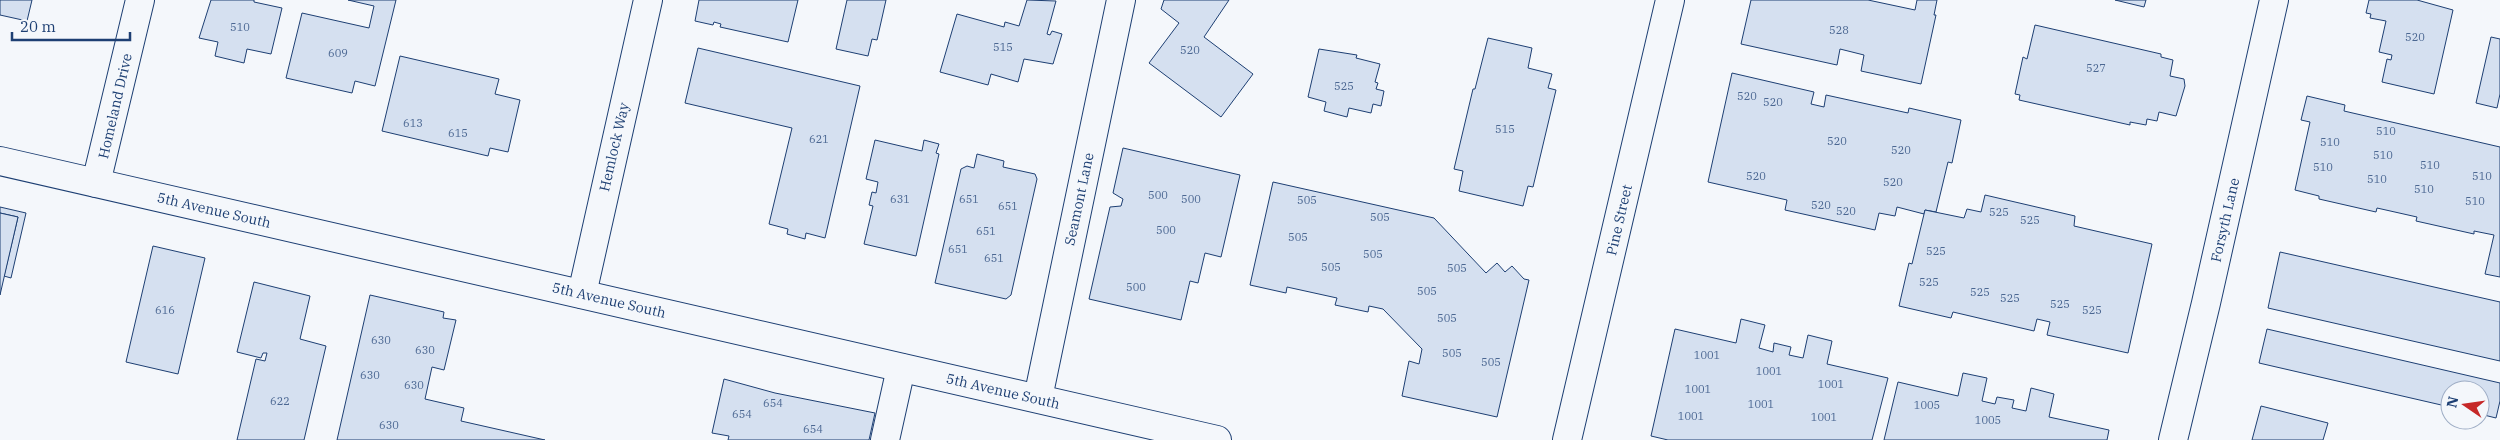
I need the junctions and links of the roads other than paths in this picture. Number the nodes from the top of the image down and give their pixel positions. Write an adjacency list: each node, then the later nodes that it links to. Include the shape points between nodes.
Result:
1 (140, 0): 7 (street, Homeland Drive)
2 (648, 0): 8 (street, Hemlock Way)
3 (1121, 0): 10 (street, Seamont Lane)
4 (1670, 0): 13 (street, Pine Street)
5 (2274, 0): 14 (street, Forsyth Lane)
6 (0, 161): 7 (street, 5th Avenue South)
7 (96, 183): 8 (street, 5th Avenue South)
8 (582, 294): 9 (street, 5th Avenue South)
9 (901, 368): 10 (street, 5th Avenue South); 11 (street)
10 (1038, 398): 12 (street, 5th Avenue South)
11 (885, 440)
12 (1217, 440)
13 (1567, 440)
14 (2173, 440)

